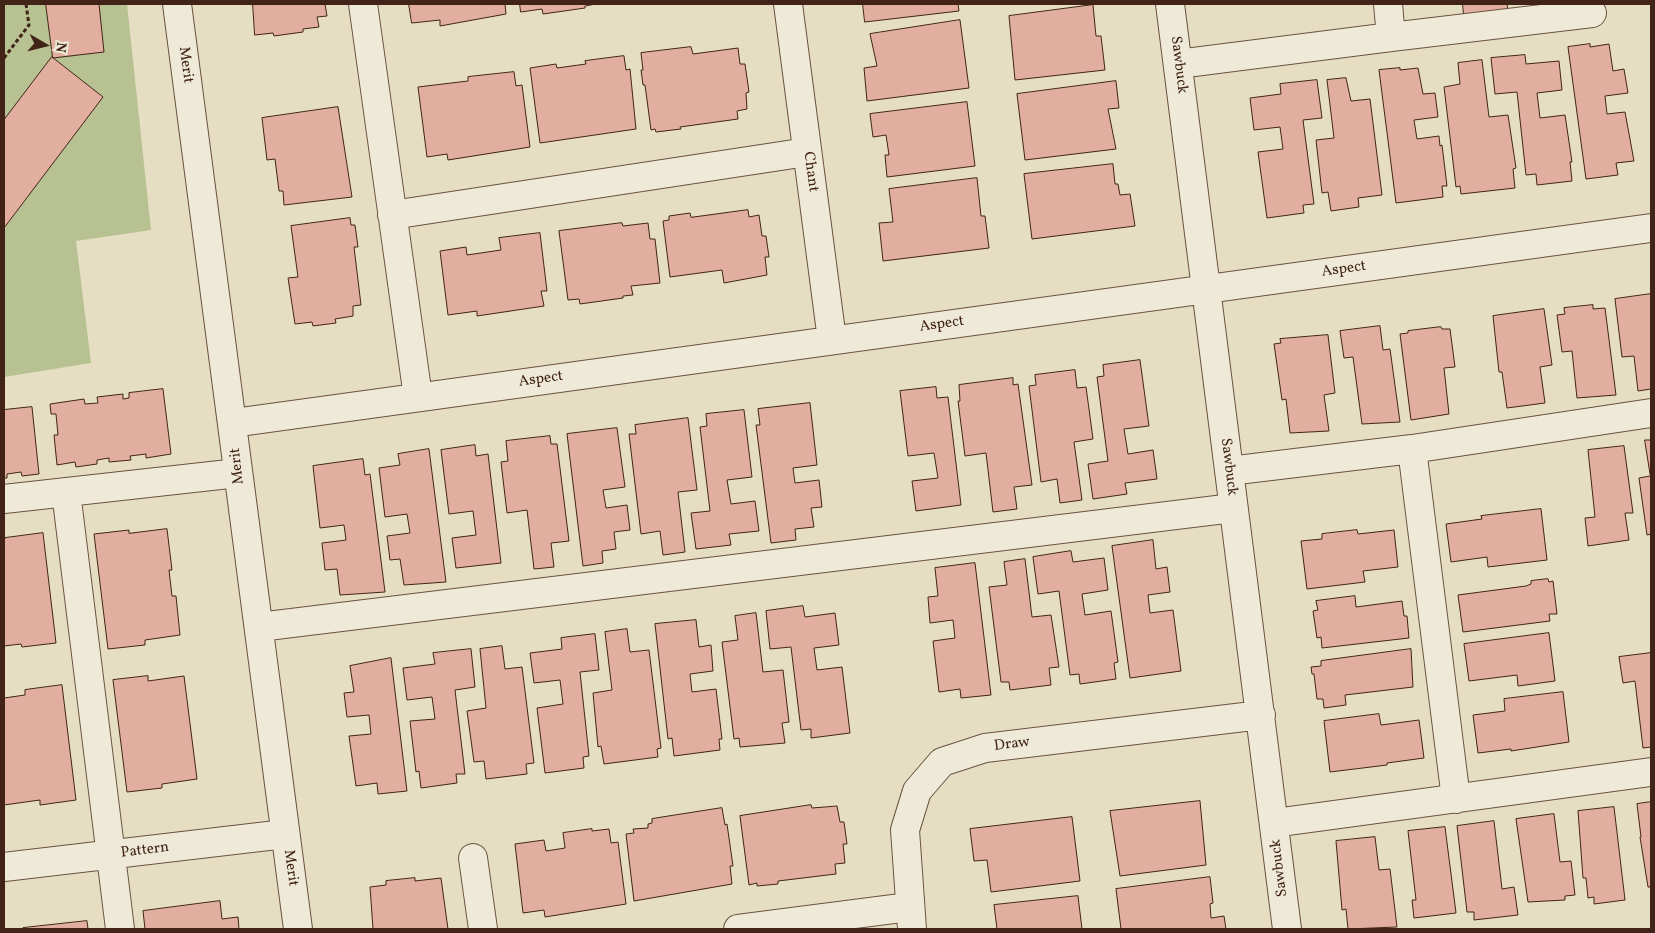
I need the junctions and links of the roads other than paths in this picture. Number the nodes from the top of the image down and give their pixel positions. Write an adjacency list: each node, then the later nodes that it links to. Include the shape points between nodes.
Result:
1 (177, 4): 16 (street, Merit)
2 (363, 4): 10 (street)
3 (788, 4): 9 (street, Chant)
4 (1170, 4): 8 (street, Sawbuck)
5 (1388, 4): 7 (street)
6 (1592, 13): 7 (street)
7 (1391, 37): 8 (street)
8 (1178, 64): 12 (street, Sawbuck)
9 (807, 152): 10 (street); 13 (street, Chant)
10 (392, 215): 14 (street)
11 (1651, 228): 12 (street, Aspect)
12 (1206, 289): 13 (street, Aspect); 18 (street, Sawbuck)
13 (832, 340): 14 (street, Aspect)
14 (418, 397): 16 (street, Aspect)
15 (1651, 414): 17 (street)
16 (233, 423): 19 (street, Merit)
17 (1412, 449): 18 (street); 26 (street)
18 (1229, 471): 22 (street, Sawbuck)
19 (238, 473): 20 (street); 23 (street, Merit)
20 (66, 492): 21 (street); 29 (street)
21 (4, 499)
22 (1233, 508): 23 (street); 24 (street, Sawbuck)
23 (259, 627): 28 (street, Merit)
24 (1261, 716): 27 (street, Sawbuck); 32 (street, Draw, via 985,748 942,762 917,791 905,830)
25 (1651, 772): 26 (street)
26 (1456, 798): 27 (street)
27 (1274, 823): 37 (street, Sawbuck)
28 (285, 834): 29 (street, Pattern); 34 (street, Merit)
29 (111, 855): 31 (street, Pattern); 33 (street)
30 (473, 858): 35 (street)
31 (4, 867)
32 (911, 918): 36 (street)
33 (120, 929)
34 (298, 929)
35 (483, 929)
36 (738, 929)
37 (1287, 929)

